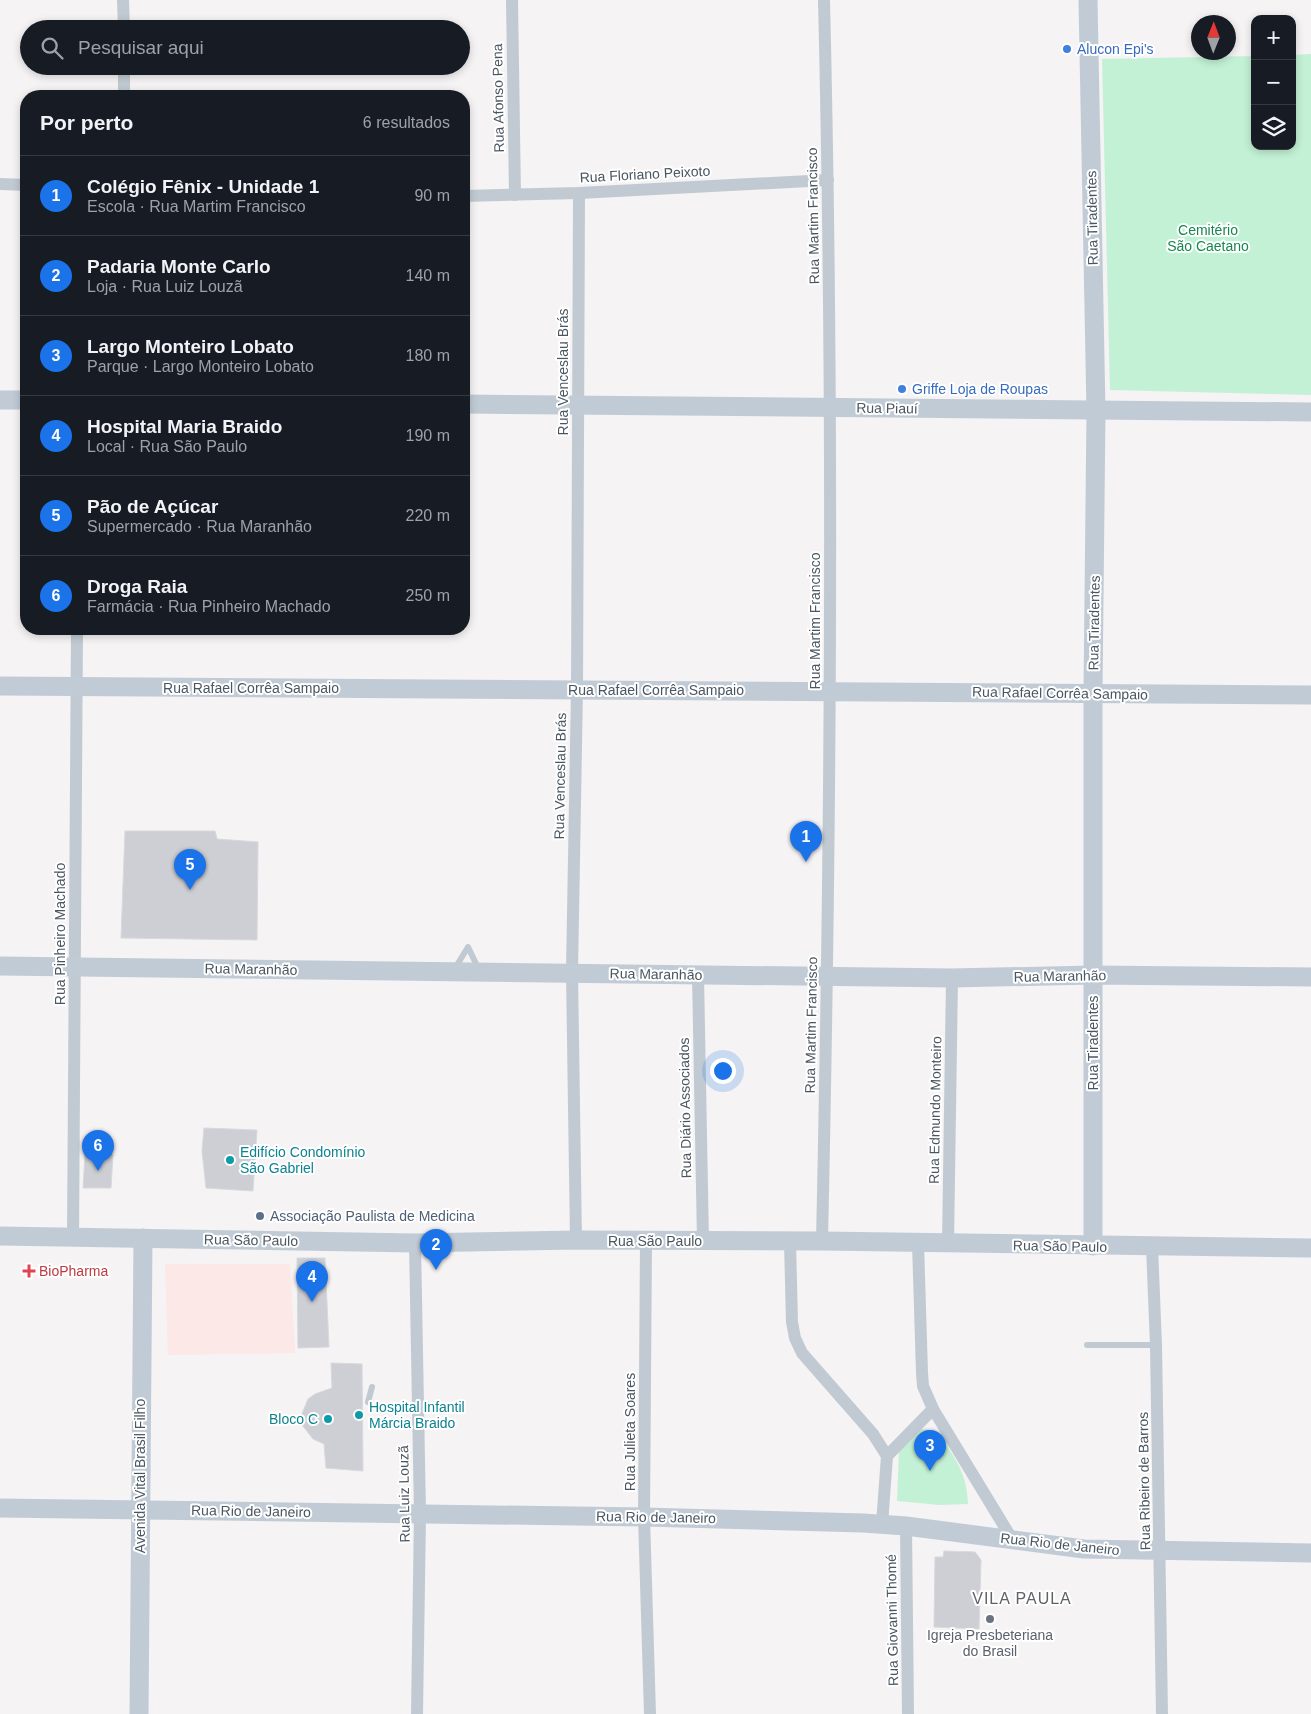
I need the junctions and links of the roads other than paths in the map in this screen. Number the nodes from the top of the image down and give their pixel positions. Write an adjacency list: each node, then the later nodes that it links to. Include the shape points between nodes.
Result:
1 (123, 0): 5 (street)
2 (512, 0): 12 (street, Rua Afonso Pena)
3 (824, 0): 8 (street, Rua Martim Francisco)
4 (1088, 0): 19 (street, Rua Tiradentes)
5 (124, 20)
6 (124, 75): 7 (street)
7 (124, 90)
8 (828, 180): 11 (street, Rua Floriano Peixoto); 18 (street, Rua Martim Francisco)
9 (0, 184): 10 (street)
10 (20, 185)
11 (579, 193): 12 (street, Rua Floriano Peixoto); 17 (street, Rua Venceslau Brás)
12 (515, 195): 13 (street, Rua Floriano Peixoto)
13 (470, 196)
14 (0, 400): 15 (street)
15 (20, 400)
16 (470, 404): 17 (street, Rua Piauí)
17 (578, 405): 18 (street, Rua Piauí); 24 (street, Rua Venceslau Brás)
18 (830, 407): 19 (street, Rua Piauí); 25 (street, Rua Martim Francisco)
19 (1096, 410): 20 (street, Rua Piauí); 26 (street, Rua Tiradentes)
20 (1311, 412)
21 (77, 635): 23 (street, Rua Pinheiro Machado)
22 (0, 686): 23 (street, Rua Rafael Corrêa Sampaio)
23 (77, 688): 24 (street, Rua Rafael Corrêa Sampaio); 29 (street, Rua Pinheiro Machado)
24 (577, 689): 25 (street, Rua Rafael Corrêa Sampaio); 30 (street, Rua Venceslau Brás)
25 (829, 690): 26 (street, Rua Rafael Corrêa Sampaio); 32 (street, Rua Martim Francisco)
26 (1093, 694): 27 (street, Rua Rafael Corrêa Sampaio); 33 (street, Rua Tiradentes)
27 (1311, 694)
28 (0, 966): 29 (street, Rua Maranhão)
29 (75, 966): 30 (street, Rua Maranhão); 37 (street, Rua Pinheiro Machado)
30 (572, 972): 31 (street, Rua Maranhão); 39 (street, Rua Venceslau Brás)
31 (698, 975): 32 (street, Rua Maranhão); 41 (street, Rua Diário Associados)
32 (828, 975): 35 (street, Rua Maranhão); 42 (street, Rua Martim Francisco)
33 (1093, 975): 34 (street, Rua Maranhão); 35 (street, Rua Maranhão); 47 (street, Rua Tiradentes)
34 (1311, 977)
35 (952, 978): 46 (street, Rua Edmundo Monteiro)
36 (0, 1236): 37 (street, Rua São Paulo)
37 (73, 1238): 38 (street, Rua São Paulo)
38 (143, 1238): 44 (street, Rua São Paulo); 57 (street, Avenida Vital Brasil Filho)
39 (576, 1240): 40 (street, Rua São Paulo); 44 (street, Rua São Paulo)
40 (646, 1241): 41 (street, Rua São Paulo); 59 (street, Rua Julieta Soares)
41 (703, 1241): 43 (street, Rua São Paulo)
42 (822, 1241): 43 (street, Rua São Paulo); 45 (street, Rua São Paulo)
43 (790, 1242): 55 (street, via 792,1322 798,1345 881,1444)
44 (415, 1243): 58 (street, Rua Luiz Louzã)
45 (918, 1244): 46 (street, Rua São Paulo); 54 (street, via 922,1373)
46 (948, 1244): 47 (street, Rua São Paulo)
47 (1093, 1246): 48 (street, Rua São Paulo)
48 (1152, 1247): 49 (street, Rua São Paulo); 51 (street, Rua Ribeiro de Barros)
49 (1311, 1248)
50 (1087, 1345): 51 (lane)
51 (1156, 1345): 63 (street, Rua Ribeiro de Barros)
52 (372, 1387): 53 (lane)
53 (368, 1402)
54 (933, 1410): 55 (street); 62 (street)
55 (887, 1456): 60 (street)
56 (0, 1508): 57 (street, Rua Rio de Janeiro)
57 (139, 1510): 58 (street, Rua Rio de Janeiro); 65 (street, Avenida Vital Brasil Filho)
58 (420, 1514): 59 (street, Rua Rio de Janeiro); 66 (street, Rua Luiz Louzã)
59 (644, 1517): 60 (street, Rua Rio de Janeiro); 67 (street, Rua Julieta Soares)
60 (882, 1524): 61 (street, Rua Rio de Janeiro)
61 (906, 1526): 62 (street, Rua Rio de Janeiro); 68 (street, Rua Giovanni Thomé)
62 (1012, 1539): 63 (street, Rua Rio de Janeiro, via 1084,1549)
63 (1160, 1552): 64 (street, Rua Rio de Janeiro); 69 (street, Rua Ribeiro de Barros)
64 (1311, 1553)
65 (139, 1714)
66 (417, 1714)
67 (650, 1714)
68 (908, 1714)
69 (1162, 1714)

